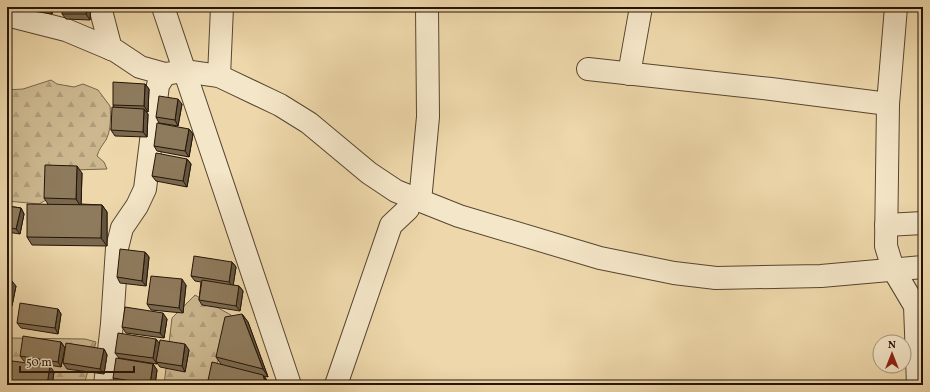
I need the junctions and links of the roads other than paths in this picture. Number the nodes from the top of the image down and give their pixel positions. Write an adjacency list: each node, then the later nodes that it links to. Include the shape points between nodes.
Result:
1 (100, 7): 8 (street)
2 (162, 7): 10 (street)
3 (222, 7): 12 (street)
4 (427, 7): 14 (street, via 428,118)
5 (641, 7): 11 (street)
6 (896, 7): 13 (street)
7 (7, 15): 8 (street, via 66,30)
8 (111, 49): 10 (street, via 140,67)
9 (588, 69): 11 (street)
10 (174, 73): 12 (street); 19 (street, via 158,85 145,189 122,228 117,248); 20 (street)
11 (630, 74): 13 (street)
12 (219, 76): 14 (street, via 280,104 309,123 369,173 396,191)
13 (888, 104): 16 (street)
14 (414, 198): 18 (street, via 460,216 540,241 600,258 674,273 716,278 821,276); 21 (street, via 408,209 390,225)
15 (923, 223): 16 (street)
16 (886, 225): 18 (street, via 886,246)
17 (923, 267): 18 (street)
18 (893, 269): 22 (street, via 915,306)
19 (105, 385)
20 (290, 385)
21 (336, 385)
22 (918, 385)

